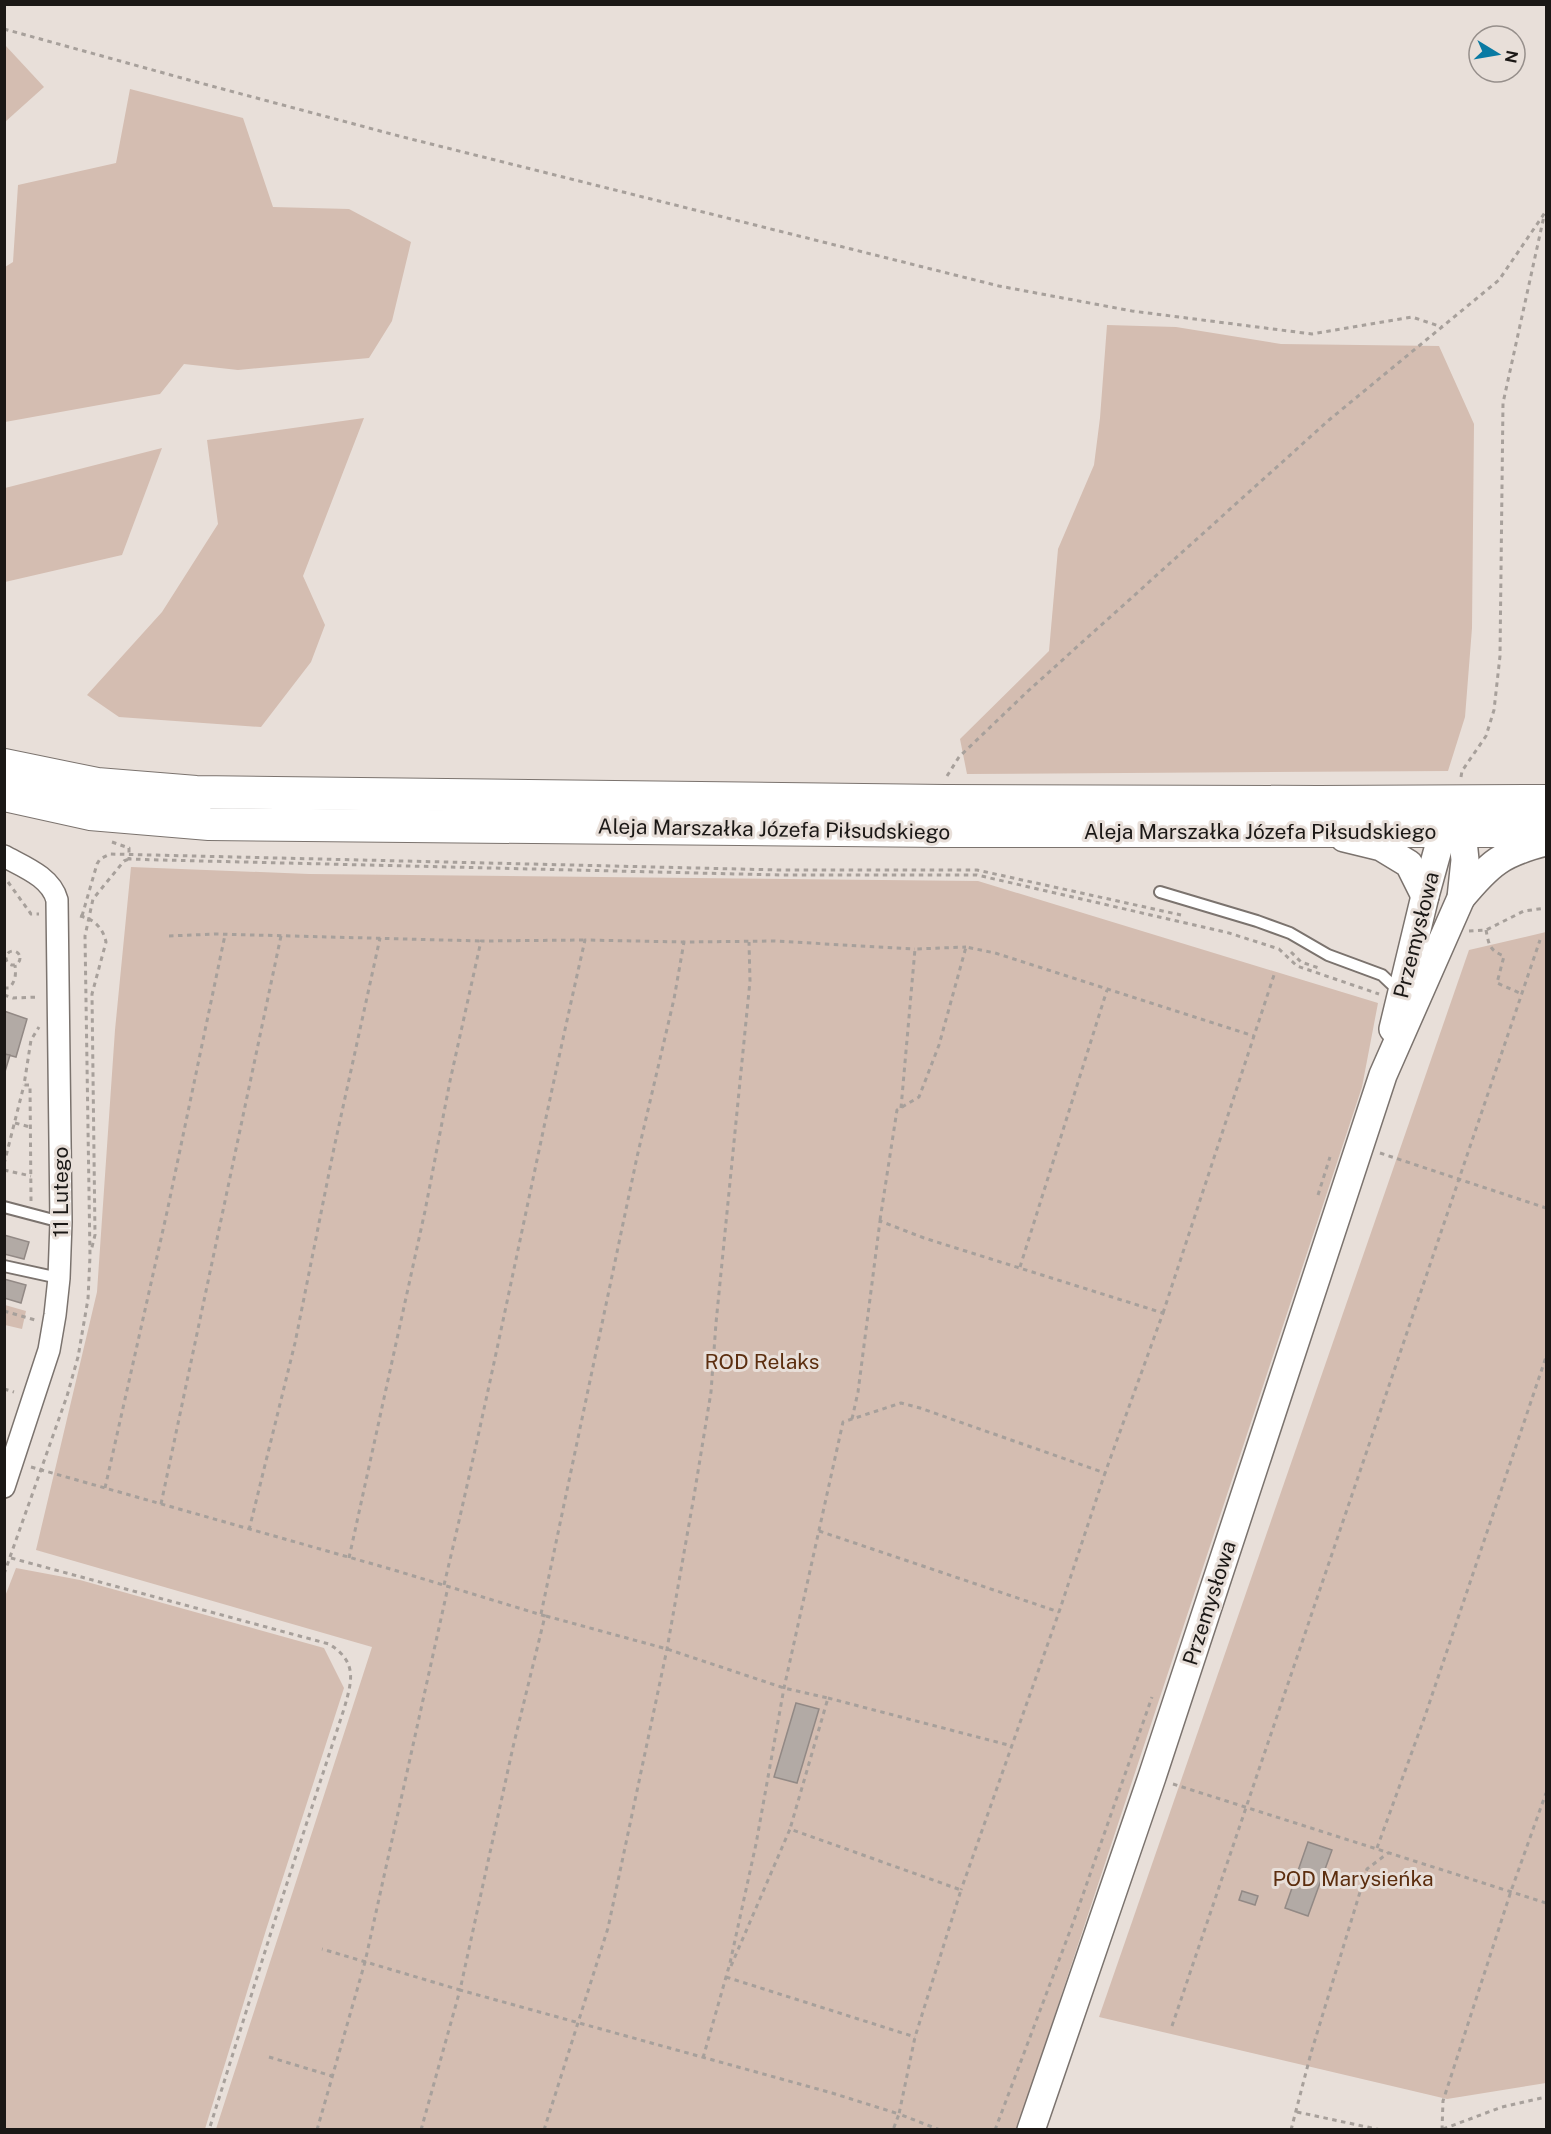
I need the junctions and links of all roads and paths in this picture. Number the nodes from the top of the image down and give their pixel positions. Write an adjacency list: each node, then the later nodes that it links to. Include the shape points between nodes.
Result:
1 (4, 29): 3 (path, via 388,133 999,286 1132,310 1312,334 1412,317)
2 (1545, 213): 3 (path, via 1499,280); 8 (path, via 1503,403 1500,656 1494,711 1486,736 1462,771)
3 (1442, 327): 6 (path, via 1329,420 967,749 944,779)
4 (4, 765): 6 (main road, Aleja Marszałka Józefa Piłsudskiego, via 97,784 196,792)
5 (4, 795): 9 (main road, Aleja Marszałka Józefa Piłsudskiego, via 90,814 209,824)
6 (945, 801): 8 (main road, Aleja Marszałka Józefa Piłsudskiego, via 1318,802)
7 (1546, 801): 8 (main road, Aleja Marszałka Józefa Piłsudskiego)
8 (1455, 821): 9 (main road, Aleja Marszałka Józefa Piłsudskiego); 10 (main road, Aleja Marszałka Józefa Piłsudskiego); 18 (street, Przemysłowa); 19 (street, Przemysłowa, via 1465,860)
9 (1317, 831): 18 (street, via 1398,856 1409,864)
10 (1546, 831)
11 (105, 839): 13 (path, via 129,848)
12 (1546, 842): 19 (street, via 1504,855)
13 (129, 854): 15 (path); 22 (path, via 110,854 100,859); 23 (path, via 977,870)
14 (4, 856): 21 (street, 11 Lutego, via 44,879 54,890 57,900)
15 (129, 859): 24 (path, via 93,899); 46 (path, via 780,875 977,875 1229,933 1279,949 1297,966)
16 (4, 878): 21 (path, via 31,914)
17 (1160, 892): 46 (lane, via 1290,933 1328,955 1382,975)
18 (1425, 896): 46 (street, Przemysłowa)
19 (1461, 898): 46 (street, Przemysłowa)
20 (1546, 908): 44 (path, via 1524,912 1486,930 1489,945 1504,956 1497,983)
21 (50, 915): 22 (path); 63 (street, 11 Lutego)
22 (82, 916): 24 (path)
23 (1188, 916)
24 (88, 918): 65 (path, via 85,936); 65 (path, via 100,928 106,942 92,994 95,1235)
25 (225, 934): 26 (path); 27 (path); 80 (path)
26 (168, 936)
27 (281, 936): 28 (path); 81 (path)
28 (380, 938): 29 (path); 82 (path, via 295,1343)
29 (481, 940): 30 (path); 85 (path)
30 (585, 940): 32 (path); 87 (path)
31 (1540, 940): 44 (path)
32 (684, 942): 33 (path); 89 (path)
33 (749, 942): 36 (path); 90 (path, via 750,981 711,1392)
34 (966, 947): 36 (path); 43 (path); 51 (path, via 939,1045 919,1097)
35 (1288, 949): 40 (path, via 1301,962)
36 (915, 950): 51 (path)
37 (6, 953): 38 (path); 39 (path, via 14,951 20,955)
38 (6, 962): 39 (path)
39 (15, 965): 42 (path, via 13,984)
40 (1324, 969)
41 (1275, 972): 49 (path)
42 (4, 987)
43 (1107, 990): 49 (path); 67 (path)
44 (1522, 994): 59 (path)
45 (4, 995): 47 (path)
46 (1399, 996): 54 (street, Przemysłowa, via 1383,1075)
47 (44, 997)
48 (40, 1025): 50 (path, via 32,1040)
49 (1254, 1036): 70 (path)
50 (24, 1085): 52 (path); 53 (path, via 30,1085)
51 (901, 1108): 64 (path, via 897,1110)
52 (15, 1123): 53 (path); 56 (path)
53 (30, 1127): 58 (path)
54 (1360, 1147): 59 (path); 95 (street, Przemysłowa)
55 (1330, 1157): 60 (path)
56 (4, 1164)
57 (4, 1170): 58 (path)
58 (31, 1176): 63 (path, via 30,1201)
59 (1459, 1178): 62 (path); 97 (path)
60 (1315, 1202)
61 (4, 1208): 63 (lane)
62 (1546, 1208)
63 (52, 1220): 68 (street, 11 Lutego)
64 (880, 1221): 67 (path); 75 (path)
65 (90, 1256): 77 (path, via 88,1299 78,1357)
66 (4, 1266): 68 (lane)
67 (1020, 1267): 70 (path)
68 (59, 1278): 76 (street, 11 Lutego, via 49,1350)
69 (4, 1311): 71 (path)
70 (1163, 1313): 78 (path)
71 (40, 1322)
72 (1546, 1357): 99 (path)
73 (4, 1389): 74 (path)
74 (21, 1393)
75 (852, 1419): 78 (path, via 901,1403); 83 (path, via 843,1422)
76 (13, 1462): 77 (path); 79 (street, 11 Lutego)
77 (41, 1470): 80 (path); 84 (path)
78 (1105, 1473): 88 (path)
79 (4, 1487)
80 (105, 1488): 81 (path)
81 (161, 1504): 82 (path)
82 (249, 1530): 85 (path)
83 (819, 1531): 88 (path); 92 (path)
84 (11, 1558): 86 (path); 117 (path, via 329,1644 347,1660 351,1675 344,1710)
85 (349, 1558): 87 (path)
86 (4, 1574)
87 (446, 1586): 89 (path); 105 (path)
88 (1059, 1612): 94 (path)
89 (543, 1615): 90 (path); 107 (path)
90 (667, 1649): 92 (path); 108 (path, via 608,1928)
91 (1156, 1687): 123 (path)
92 (784, 1688): 93 (path); 106 (path, via 756,1845)
93 (828, 1698): 94 (path); 98 (path)
94 (1012, 1746): 101 (path)
95 (1152, 1777): 97 (path); 124 (street, Przemysłowa)
96 (1546, 1793): 102 (path)
97 (1246, 1807): 99 (path); 109 (path)
98 (790, 1829): 101 (path); 106 (path)
99 (1377, 1848): 100 (path)
100 (1389, 1852): 102 (path); 115 (path, via 1367,1869)
101 (961, 1890): 110 (path)
102 (1511, 1891): 103 (path); 127 (path, via 1443,2101)
103 (1546, 1903)
104 (322, 1949): 105 (path)
105 (365, 1962): 107 (path); 113 (path)
106 (726, 1977): 110 (path); 112 (path)
107 (460, 1989): 108 (path); 119 (path)
108 (578, 2024): 112 (path); 120 (path)
109 (1172, 2026)
110 (915, 2037): 116 (path)
111 (269, 2057): 113 (path)
112 (703, 2058): 116 (path)
113 (332, 2076): 118 (path)
114 (1546, 2097): 127 (path)
115 (1297, 2112): 125 (path); 126 (path)
116 (898, 2114): 121 (path); 122 (path)
117 (209, 2130)
118 (317, 2130)
119 (421, 2130)
120 (544, 2130)
121 (893, 2130)
122 (940, 2130)
123 (995, 2130)
124 (1031, 2130)
125 (1291, 2130)
126 (1381, 2130)
127 (1442, 2130)

